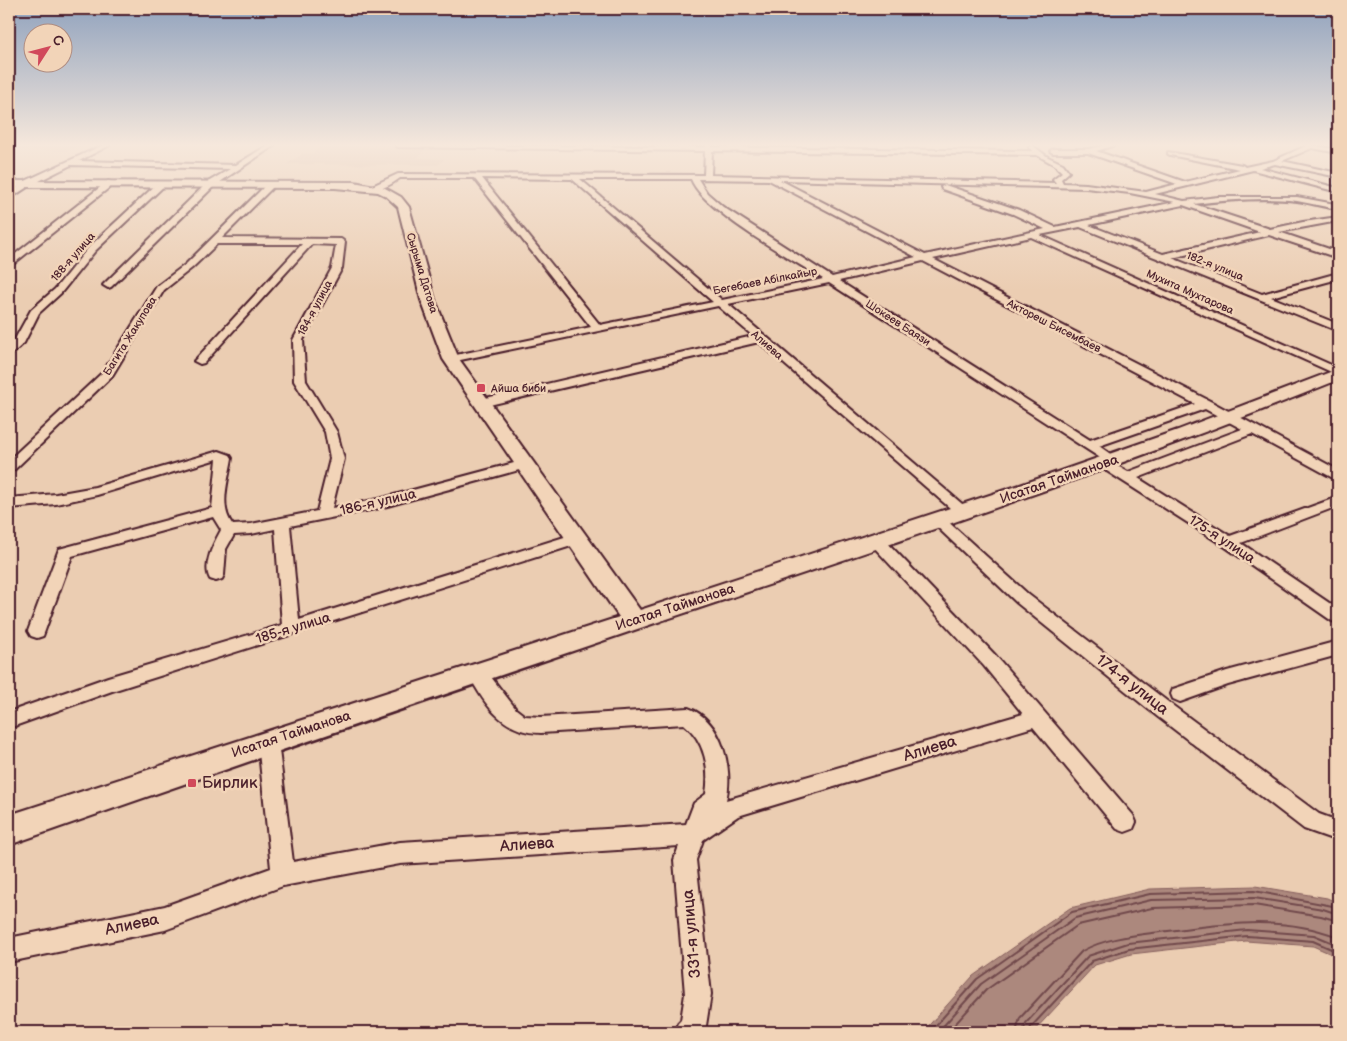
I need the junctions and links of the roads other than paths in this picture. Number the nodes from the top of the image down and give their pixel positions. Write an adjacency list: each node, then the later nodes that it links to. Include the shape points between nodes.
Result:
1 (97, 194): 23 (street)
2 (150, 194): 37 (street, 188-я улица, via 92,249 58,291 34,312 20,341)
3 (201, 194): 31 (street)
4 (262, 194): 21 (street, Багита Жакупова)
5 (390, 194): 38 (street, Сырыма Датова, via 403,207 428,300)
6 (490, 194): 34 (street)
7 (593, 194): 33 (street, Алиева)
8 (702, 194): 30 (street, Шокеев Баязи, via 720,209)
9 (807, 194): 27 (street, Актореш Бисембаев)
10 (963, 194): 18 (street)
11 (1142, 194): 12 (street)
12 (1145, 194): 13 (street)
13 (1183, 203): 14 (street, via 1218,199 1289,199); 17 (street, Бегебаев Абілкайыр); 19 (street)
14 (1335, 204): 15 (street, via 1333,210)
15 (1338, 214)
16 (1338, 219): 19 (street)
17 (1083, 224): 18 (street, Бегебаев Абілкайыр); 26 (street, 182-я улица)
18 (1055, 230): 20 (street, Бегебаев Абілкайыр)
19 (1271, 232): 25 (street); 26 (street)
20 (1032, 234): 27 (street, Бегебаев Абілкайыр); 40 (street, Мухита Мухтарова)
21 (214, 241): 22 (street); 47 (street, Багита Жакупова, via 160,288 108,374)
22 (309, 242): 39 (street); 54 (street, 184-я улица, via 341,242 337,268 298,340 300,381 331,432 337,459)
23 (28, 246): 24 (street); 28 (street)
24 (9, 248)
25 (1338, 255)
26 (1163, 257): 32 (street, 182-я улица)
27 (925, 260): 30 (street, Бегебаев Абілкайыр); 42 (street, Актореш Бисембаев)
28 (9, 263)
29 (1338, 276): 32 (street)
30 (831, 280): 33 (street, Бегебаев Абілкайыр); 45 (street, Шокеев Баязи)
31 (108, 285)
32 (1262, 297): 35 (street, 182-я улица)
33 (719, 303): 34 (street, Бегебаев Абілкайыр); 36 (street, Алиева)
34 (598, 328): 38 (street, Бегебаев Абілкайыр)
35 (1338, 328)
36 (760, 338): 41 (street); 53 (street, Алиева)
37 (9, 351)
38 (452, 359): 41 (street, Сырыма Датова)
39 (200, 361)
40 (1338, 373): 43 (street, Исатая Тайманова)
41 (481, 403): 46 (street, Сырыма Датова)
42 (1206, 404): 43 (street, Актореш Бисембаев); 45 (street)
43 (1232, 418): 44 (street, Актореш Бисембаев); 48 (street, Исатая Тайманова)
44 (1253, 429): 48 (street); 49 (street, Актореш Бисембаев)
45 (1089, 445): 48 (street, Шокеев Баязи)
46 (525, 464): 54 (street, 186-я улица); 58 (street, Сырыма Датова)
47 (9, 467)
48 (1114, 467): 53 (street, Исатая Тайманова); 60 (street, 175-я улица)
49 (1338, 475)
50 (1338, 501): 60 (street)
51 (9, 503): 52 (street, via 56,499 97,490 219,455 225,458)
52 (218, 512): 57 (street); 65 (street, via 65,553)
53 (963, 512): 55 (street, Исатая Тайманова)
54 (323, 515): 56 (street, 186-я улица)
55 (938, 521): 59 (street, Исатая Тайманова); 74 (street, 174-я улица, via 1023,599 1165,711 1312,822)
56 (282, 522): 57 (street, 186-я улица); 64 (street)
57 (229, 530): 61 (street, via 218,549)
58 (578, 538): 63 (street, Сырыма Датова); 64 (street, 185-я улица)
59 (877, 541): 63 (street, Исатая Тайманова); 69 (street, via 990,661)
60 (1229, 542): 62 (street, 175-я улица)
61 (216, 575)
62 (1338, 617)
63 (635, 620): 67 (street, Исатая Тайманова)
64 (291, 629): 70 (street, 185-я улица, via 108,685)
65 (37, 631)
66 (1338, 648): 68 (street)
67 (477, 673): 71 (street, Исатая Тайманова); 75 (street, 331-я улица, via 502,707 521,723 541,726 688,716 699,723 710,738 720,781 716,799 702,810)
68 (1180, 694)
69 (1036, 718): 72 (street); 75 (street, Алиева, via 732,808)
70 (9, 720)
71 (268, 742): 73 (street, Исатая Тайманова); 76 (street)
72 (1125, 822)
73 (9, 830)
74 (1338, 831)
75 (694, 834): 76 (street, Алиева, via 400,853); 78 (street, 331-я улица, via 685,860 698,994 692,1028)
76 (283, 875): 77 (street, Алиева, via 166,918)
77 (9, 950)
78 (688, 1032)

